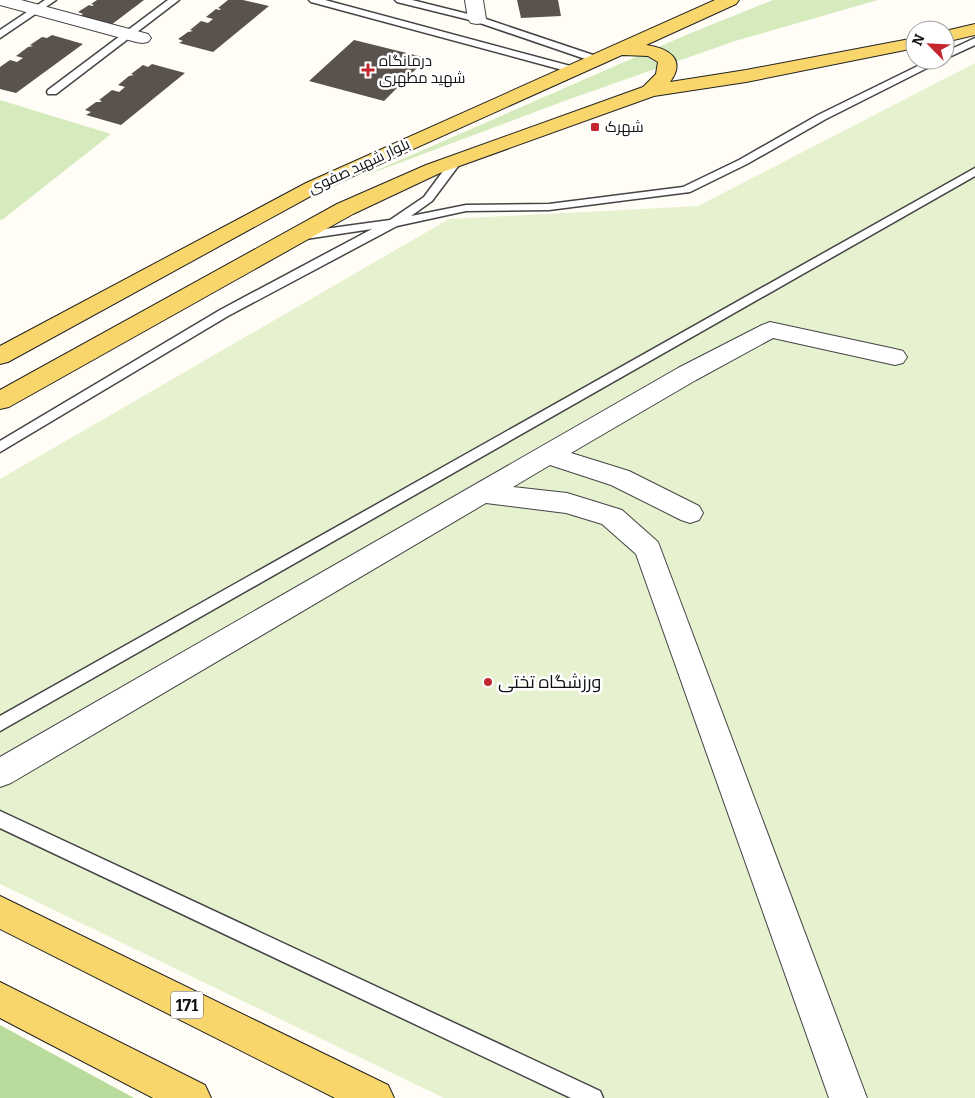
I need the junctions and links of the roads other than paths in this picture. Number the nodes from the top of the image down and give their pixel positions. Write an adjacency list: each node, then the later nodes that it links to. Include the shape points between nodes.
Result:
1 (1, 0): 7 (street)
2 (174, 0): 12 (lane)
3 (314, 0): 18 (lane)
4 (400, 0): 8 (lane)
5 (474, 0): 8 (street)
6 (730, 0): 15 (main road, بلوار شهید صفوی)
7 (44, 5): 11 (lane); 12 (street)
8 (477, 19): 17 (lane)
9 (975, 29): 10 (main road)
10 (955, 34)
11 (0, 35)
12 (135, 36): 20 (lane)
13 (975, 41): 16 (lane)
14 (905, 45): 21 (main road, بلوار شهید صفوی)
15 (618, 51): 17 (main road, بلوار شهید صفوی); 21 (main road, via 642,50 659,53 666,59 666,73)
16 (955, 51)
17 (598, 60): 18 (main road, بلوار شهید صفوی)
18 (574, 70): 26 (main road, بلوار شهید صفوی, via 313,187)
19 (918, 70): 24 (lane, via 686,190 604,206 466,208)
20 (52, 92)
21 (650, 92): 22 (main road, بلوار شهید صفوی)
22 (456, 161): 24 (lane, via 428,199); 25 (main road, بلوار شهید صفوی, via 345,209)
23 (975, 171): 33 (lane)
24 (393, 224): 25 (lane); 29 (lane, via 224,313)
25 (297, 236): 28 (main road, بلوار شهید صفوی)
26 (0, 356)
27 (895, 357): 30 (street, via 770,330)
28 (0, 401)
29 (0, 447)
30 (547, 455): 31 (street); 32 (street, via 620,478)
31 (481, 494): 34 (street); 41 (street, via 567,503 612,517 648,549)
32 (690, 512)
33 (0, 724)
34 (0, 773)
35 (0, 819): 40 (lane)
36 (0, 912): 39 (main road, 171)
37 (0, 998): 38 (main road)
38 (192, 1098)
39 (375, 1098)
40 (593, 1098)
41 (848, 1098)

